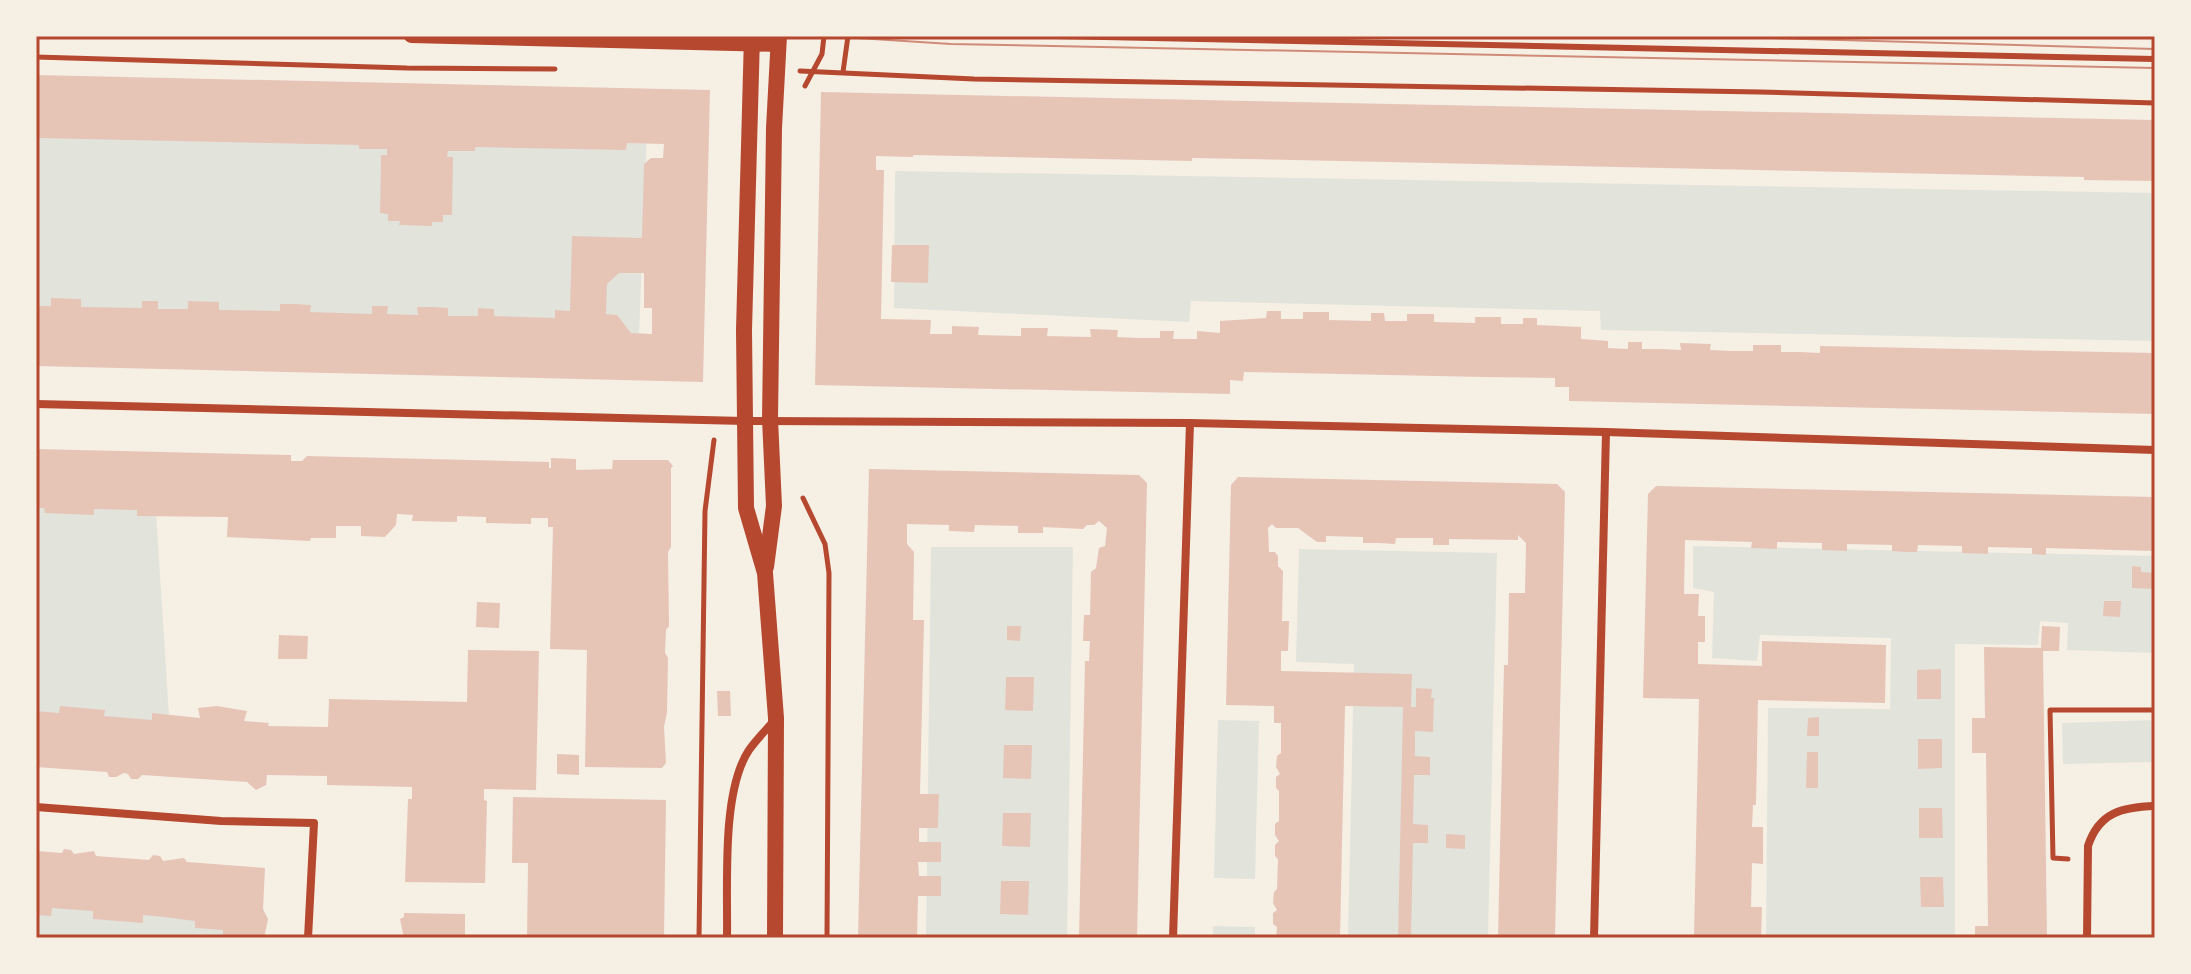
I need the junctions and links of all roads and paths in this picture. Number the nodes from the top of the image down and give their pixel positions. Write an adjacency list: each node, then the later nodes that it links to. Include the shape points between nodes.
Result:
1 (411, 36): 4 (street)
2 (848, 36): 10 (path)
3 (1056, 36): 7 (lane)
4 (752, 40): 5 (street); 15 (main road)
5 (778, 40): 9 (main road)
6 (36, 57): 8 (path)
7 (2155, 59)
8 (559, 69)
9 (776, 70): 10 (path); 14 (main road)
10 (843, 72): 11 (path)
11 (2155, 103)
12 (36, 404): 13 (street)
13 (718, 419): 15 (street); 27 (path, via 705,511)
14 (770, 419): 15 (street); 16 (street); 20 (main road, via 774,506)
15 (744, 421): 20 (main road, via 746,508)
16 (1190, 423): 17 (street); 31 (street)
17 (1606, 432): 18 (street); 32 (street)
18 (2155, 450)
19 (802, 490): 30 (path, via 825,544 829,573)
20 (765, 573): 22 (main road)
21 (2155, 710): 25 (path, via 2050,710 2053,858)
22 (776, 718): 28 (street, via 748,751 734,785); 29 (main road)
23 (2155, 806): 25 (street, via 2126,807 2108,817 2093,832)
24 (36, 807): 26 (street, via 314,823)
25 (2087, 860): 33 (street)
26 (308, 938)
27 (699, 938)
28 (727, 938)
29 (775, 938)
30 (827, 938)
31 (1173, 938)
32 (1594, 938)
33 (2087, 938)

